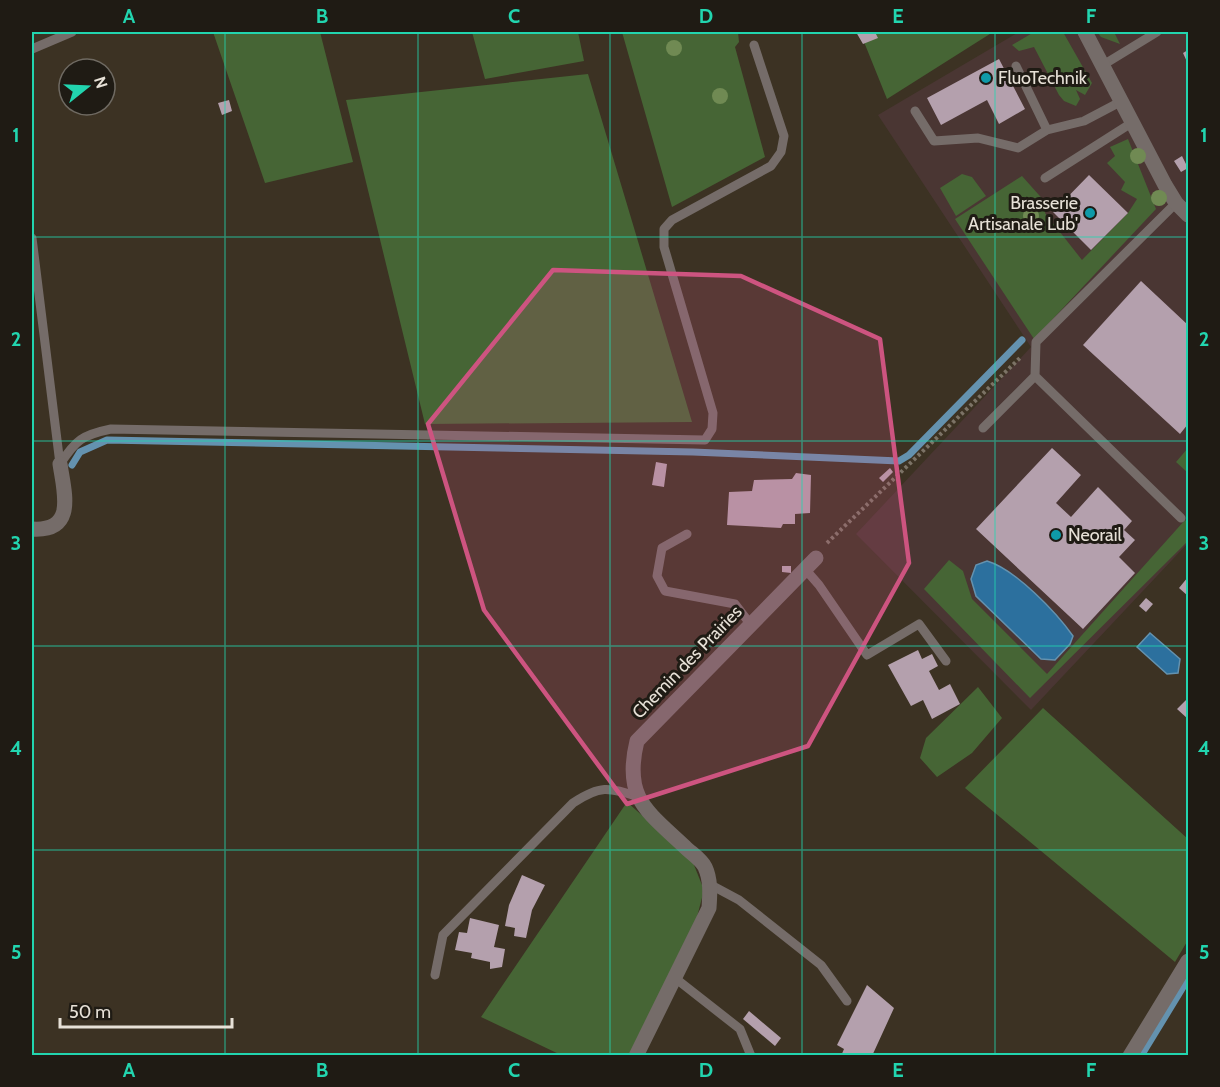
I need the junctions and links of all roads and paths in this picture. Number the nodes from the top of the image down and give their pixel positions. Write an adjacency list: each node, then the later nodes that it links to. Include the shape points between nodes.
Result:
1 (72, 32): 5 (lane)
2 (1086, 32): 6 (street)
3 (1157, 32): 6 (lane)
4 (753, 45): 19 (lane, via 784,136 781,152 771,166 672,220 664,229 664,247 713,413 712,429 705,440 111,429 88,434 73,444)
5 (32, 49)
6 (1103, 65): 8 (street)
7 (1016, 66): 11 (lane)
8 (1122, 101): 10 (street); 11 (lane, via 1084,121)
9 (915, 111): 11 (lane, via 934,141 978,138 1018,148)
10 (1133, 122): 12 (lane); 13 (street)
11 (1047, 130)
12 (1045, 178)
13 (1176, 203): 14 (street); 16 (lane)
14 (1188, 215)
15 (32, 238): 19 (lane)
16 (1036, 342): 17 (lane); 23 (path, via 831,539)
17 (1035, 376): 18 (lane); 20 (lane)
18 (983, 428)
19 (60, 464): 21 (street, via 66,509 50,527)
20 (1181, 518)
21 (32, 529)
22 (687, 534): 25 (lane, via 662,548 657,576 665,591 735,604)
23 (816, 558): 24 (street, Chemin des Prairies)
24 (805, 569): 25 (street, Chemin des Prairies); 26 (lane, via 867,655 919,624)
25 (751, 624): 27 (street, Chemin des Prairies, via 637,741 631,765 632,782)
26 (946, 661)
27 (639, 797): 28 (street, Chemin des Prairies, via 645,809 704,865); 30 (lane, via 616,790 593,790 573,803 443,935)
28 (711, 885): 31 (street, via 709,908); 32 (lane, via 739,900 821,965)
29 (1188, 961): 35 (street)
30 (435, 975)
31 (675, 978): 33 (street); 34 (lane, via 740,1029)
32 (847, 1001)
33 (636, 1056)
34 (751, 1056)
35 (1130, 1056)

